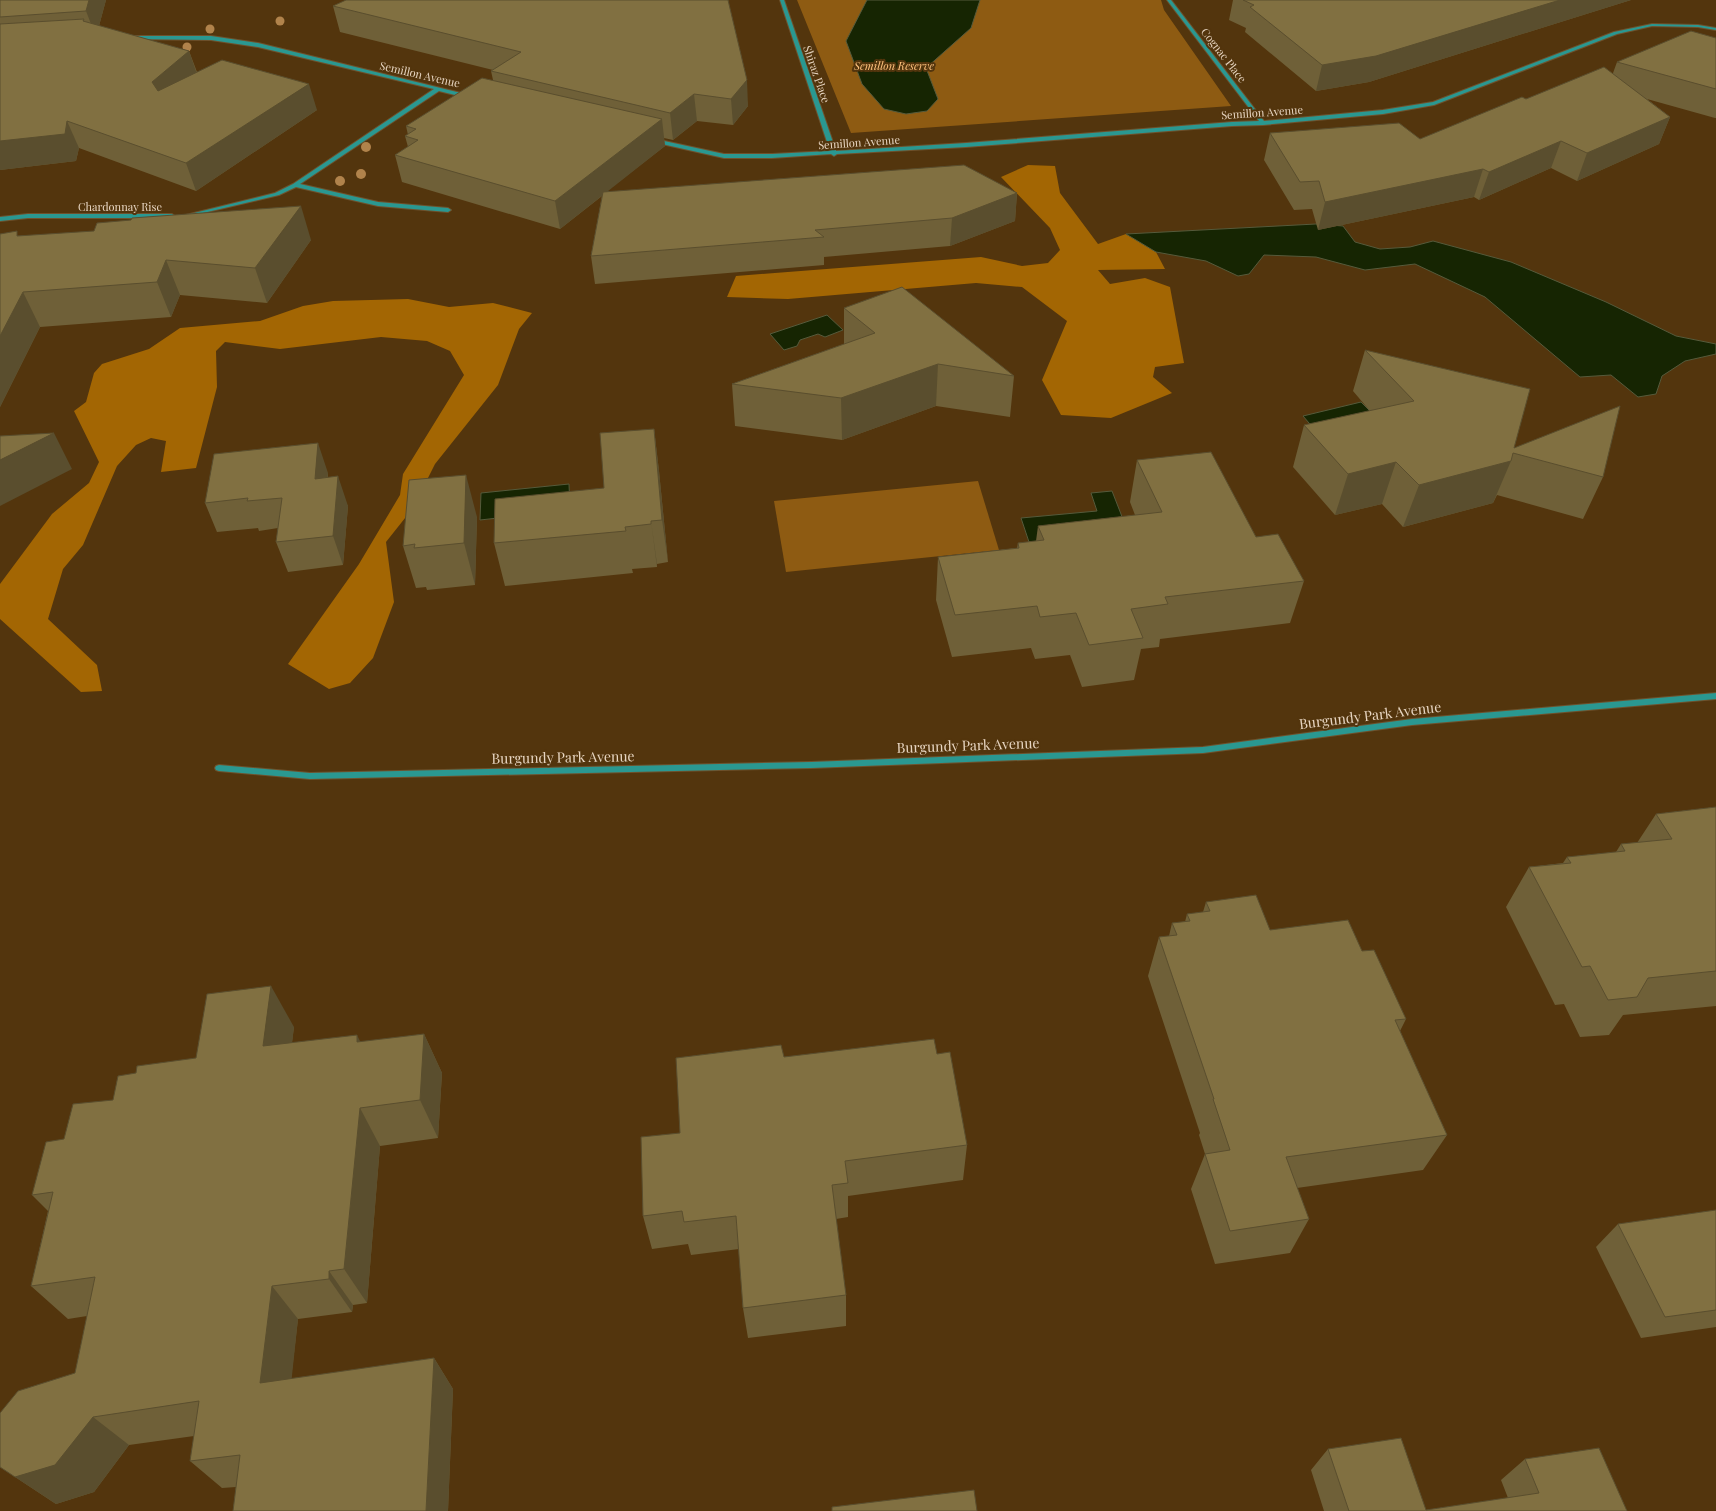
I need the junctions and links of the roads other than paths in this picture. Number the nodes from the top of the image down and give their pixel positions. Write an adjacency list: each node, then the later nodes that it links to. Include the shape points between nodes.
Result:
1 (782, 0): 9 (street, Shiraz Place)
2 (1169, 0): 7 (street, Cognac Place)
3 (1716, 29): 7 (street, Semillon Avenue, via 1652,25 1616,33 1434,104)
4 (126, 39): 5 (street, Semillon Avenue, via 231,40)
5 (438, 89): 6 (street, Semillon Avenue); 10 (street, Chardonnay Rise)
6 (471, 97)
7 (1263, 123): 9 (street, Semillon Avenue)
8 (652, 140): 9 (street, Semillon Avenue, via 724,156)
9 (834, 154)
10 (296, 185): 11 (street, via 378,204); 12 (street, Chardonnay Rise, via 276,194 186,216 28,216)
11 (448, 210)
12 (0, 219)
13 (1716, 696): 14 (street, Burgundy Park Avenue, via 1412,722 1204,750 320,776)
14 (219, 768)

